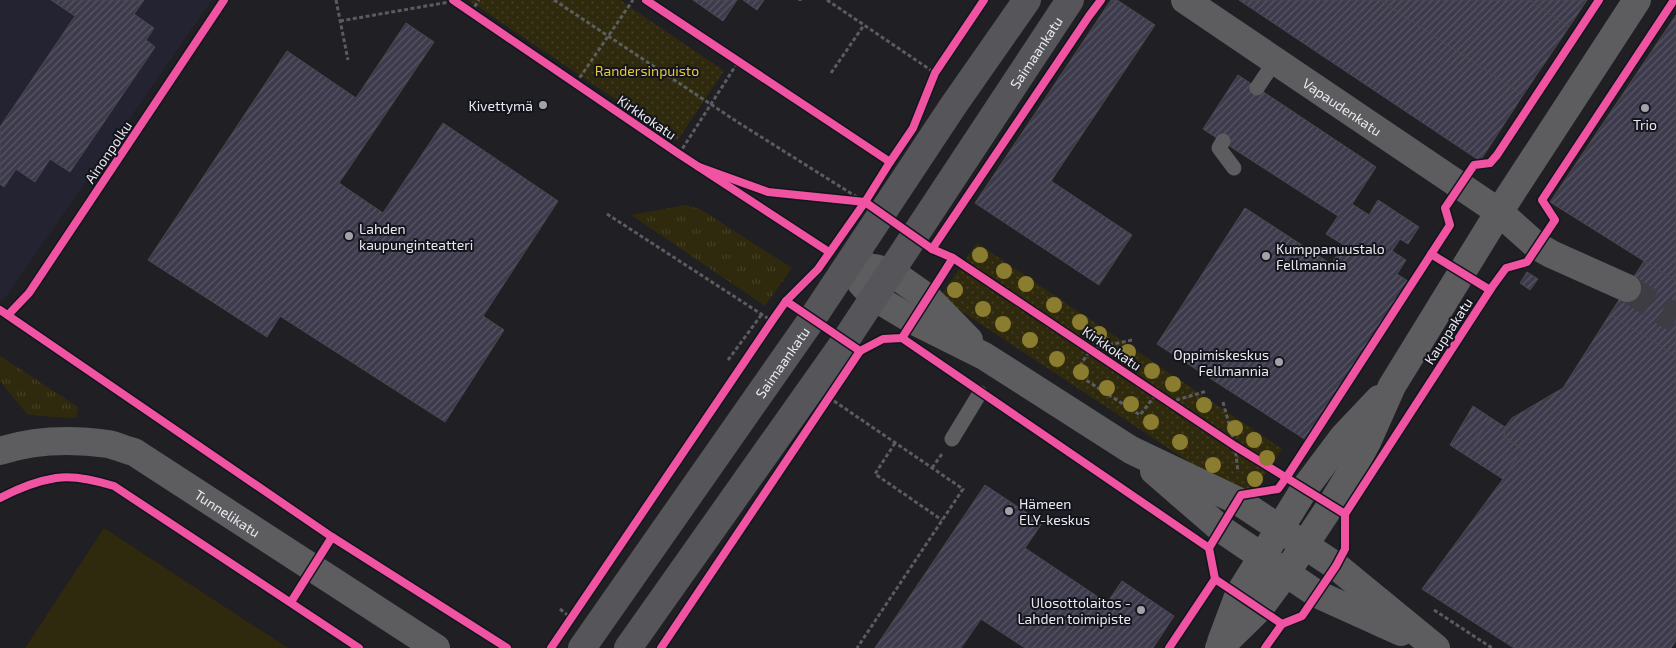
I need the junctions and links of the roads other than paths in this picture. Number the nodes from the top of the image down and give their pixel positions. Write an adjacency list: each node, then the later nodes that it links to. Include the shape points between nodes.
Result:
1 (1027, 0): 10 (main road, Saimaankatu, via 953,106)
2 (1070, 0): 11 (main road, Saimaankatu)
3 (1185, 0): 5 (street, Vapaudenkatu)
4 (1637, 0): 9 (street, Kauppakatu)
5 (1275, 61): 6 (lane); 9 (street, Vapaudenkatu)
6 (1257, 88)
7 (1223, 142): 8 (lane, via 1219,148)
8 (1234, 168)
9 (1499, 212): 14 (street, Kauppakatu)
10 (852, 266): 11 (street); 12 (street); 25 (main road, Saimaankatu)
11 (891, 272): 12 (main road, Saimaankatu); 13 (street, via 928,298)
12 (874, 297): 13 (street); 26 (main road, Saimaankatu)
13 (984, 356): 18 (street)
14 (1392, 386): 19 (street, Kauppakatu, via 1344,436 1305,488); 20 (street, Kauppakatu, via 1350,474)
15 (980, 393): 16 (lane)
16 (952, 439)
17 (1, 449): 24 (street, Tunnelikatu, via 54,441 109,444 134,452)
18 (1131, 450): 19 (street, via 1239,498); 21 (street, via 1208,520)
19 (1280, 529): 20 (street); 21 (street, Kauppakatu)
20 (1305, 545): 22 (street, Kauppakatu); 23 (street, via 1336,566)
21 (1262, 556): 22 (street); 27 (street, Kauppakatu, via 1239,594)
22 (1286, 573): 23 (street, via 1316,594); 27 (street, Kauppakatu, via 1260,608)
23 (1435, 647)
24 (436, 648)
25 (582, 648)
26 (628, 648)
27 (1219, 648)

